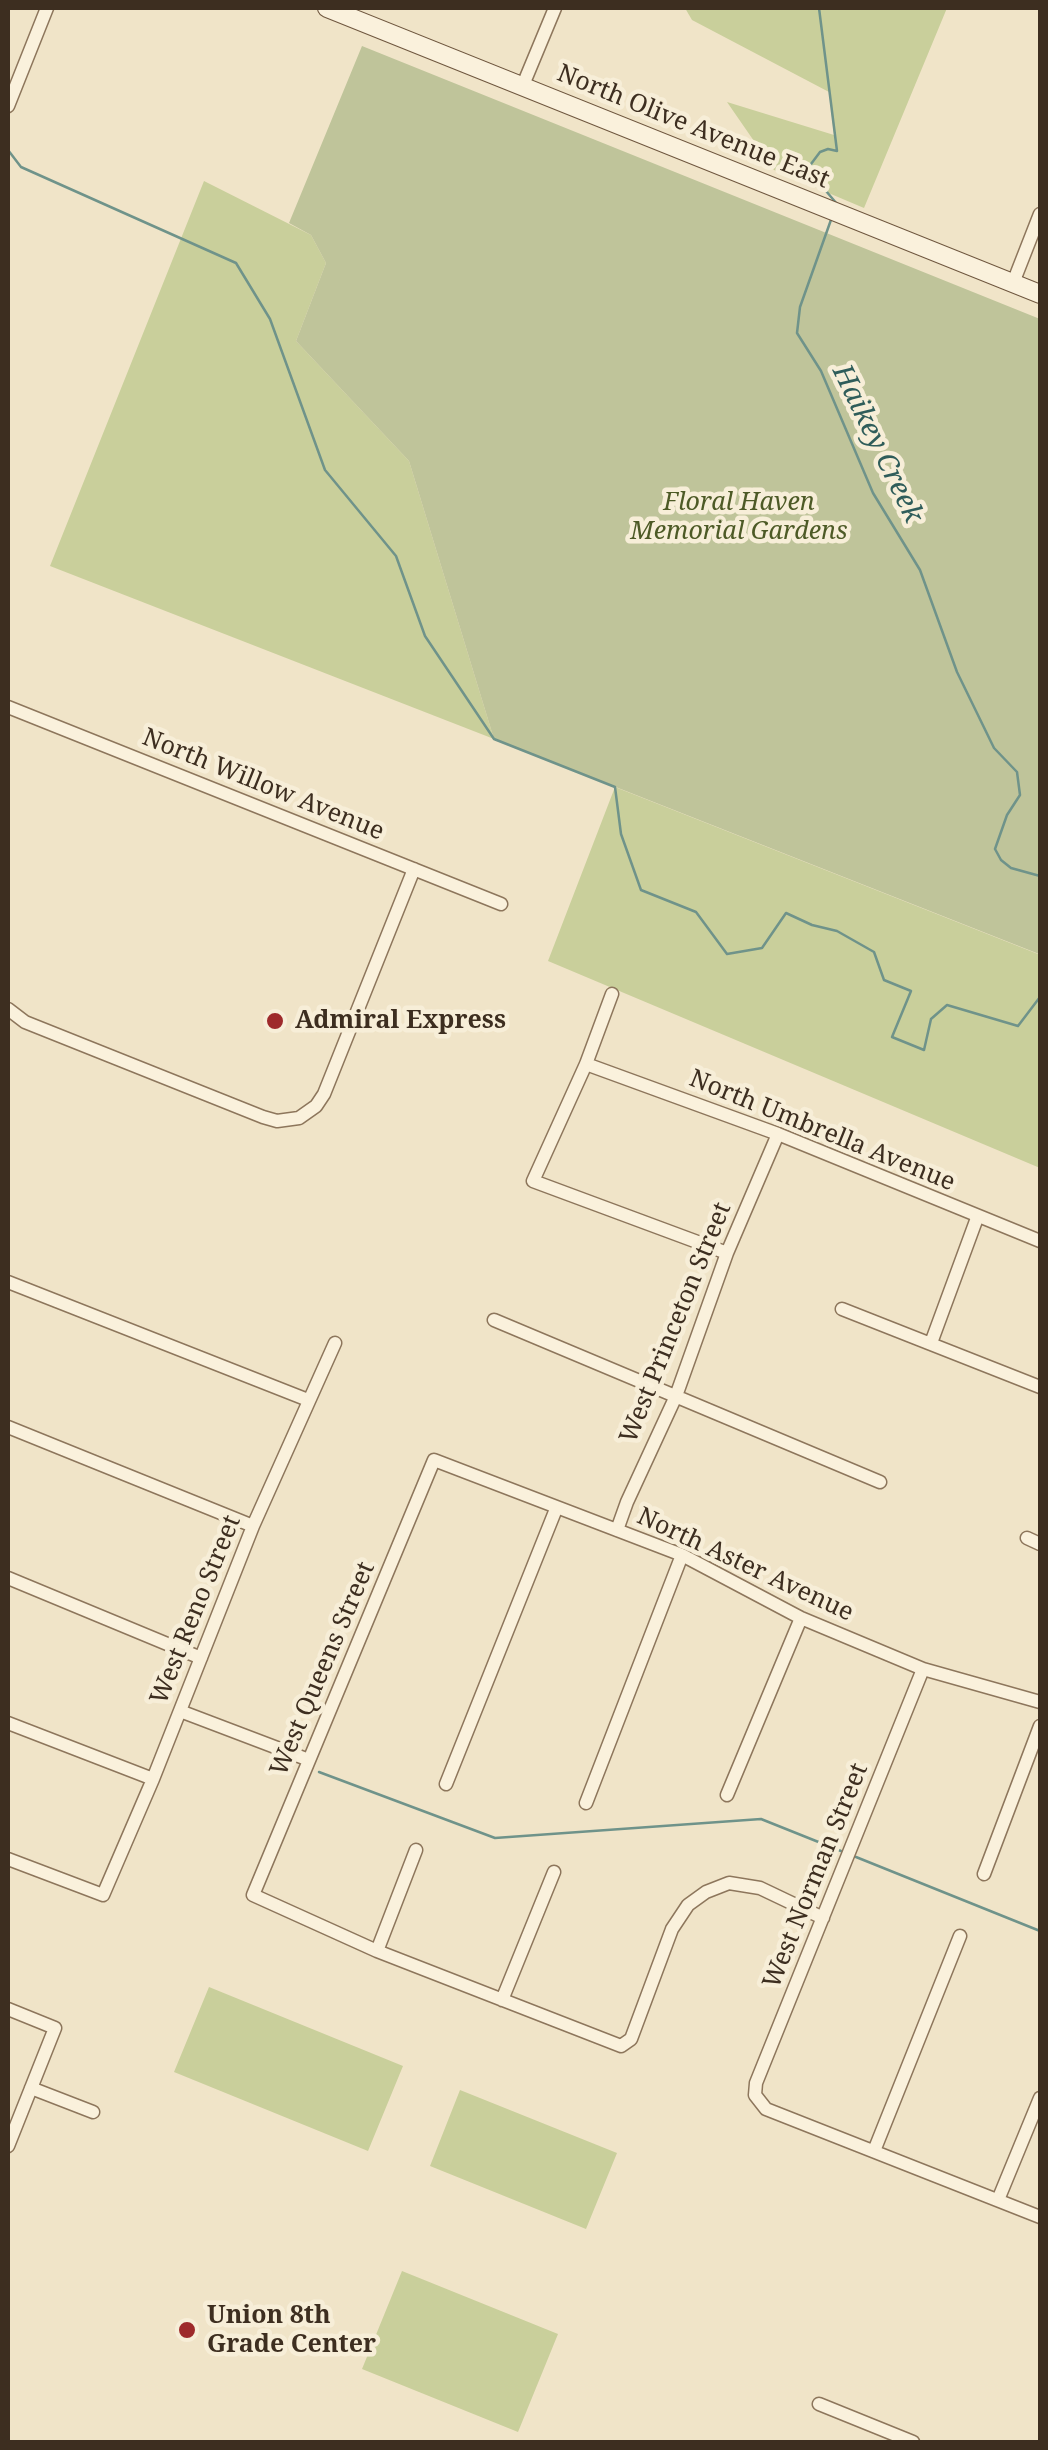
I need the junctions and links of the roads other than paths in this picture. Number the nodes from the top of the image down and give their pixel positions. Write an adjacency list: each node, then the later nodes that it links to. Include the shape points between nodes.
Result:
1 (48, 8): 5 (street)
2 (327, 8): 4 (street, North Olive Avenue East)
3 (554, 8): 4 (street)
4 (523, 85): 7 (street, North Olive Avenue East)
5 (8, 106)
6 (1040, 214): 7 (street)
7 (1013, 283): 8 (street, North Olive Avenue East)
8 (1040, 294)
9 (8, 707): 10 (street, North Willow Avenue)
10 (414, 869): 11 (street, North Willow Avenue); 13 (street, via 324,1094 299,1118 277,1121 25,1022)
11 (501, 904)
12 (612, 994): 14 (street)
13 (8, 1009)
14 (586, 1064): 15 (street, North Umbrella Avenue); 18 (street, via 533,1180)
15 (778, 1134): 16 (street, North Umbrella Avenue); 18 (street, West Princeton Street)
16 (977, 1218): 17 (street, North Umbrella Avenue); 23 (street)
17 (1040, 1241)
18 (727, 1253): 25 (street, West Princeton Street)
19 (8, 1282): 26 (street)
20 (842, 1309): 23 (street)
21 (494, 1320): 25 (street)
22 (334, 1343): 26 (street, West Reno Street)
23 (932, 1344): 24 (street)
24 (1040, 1387)
25 (676, 1396): 29 (street); 32 (street, West Princeton Street)
26 (308, 1400): 31 (street, West Reno Street)
27 (8, 1428): 31 (street)
28 (434, 1460): 30 (street, North Aster Avenue); 44 (street, West Queens Street)
29 (880, 1482)
30 (556, 1509): 32 (street, North Aster Avenue); 46 (street)
31 (254, 1526): 38 (street, West Reno Street)
32 (618, 1530): 35 (street, North Aster Avenue)
33 (1026, 1538): 34 (street)
34 (1040, 1544)
35 (682, 1555): 37 (street, North Aster Avenue); 48 (street)
36 (8, 1578): 38 (street)
37 (801, 1618): 39 (street, North Aster Avenue); 47 (street)
38 (201, 1658): 41 (street, West Reno Street)
39 (923, 1668): 40 (street, North Aster Avenue); 53 (street, West Norman Street)
40 (1040, 1702)
41 (180, 1711): 44 (street); 45 (street, West Reno Street)
42 (8, 1722): 45 (street)
43 (1040, 1726): 52 (street)
44 (309, 1760): 55 (street, West Queens Street, via 253,1894)
45 (153, 1779): 50 (street, West Reno Street, via 104,1894)
46 (446, 1784)
47 (727, 1794)
48 (586, 1803)
49 (416, 1850): 55 (street)
50 (8, 1859)
51 (554, 1872): 56 (street)
52 (984, 1874)
53 (823, 1918): 56 (street, via 760,1888 729,1882 688,1904 672,1929 631,2039 621,2046); 62 (street, West Norman Street, via 756,2083 757,2101)
54 (960, 1936): 62 (street)
55 (377, 1952): 56 (street)
56 (502, 2000)
57 (8, 2009): 58 (street, via 55,2028)
58 (31, 2088): 60 (street); 61 (street)
59 (1040, 2098): 63 (street)
60 (94, 2112)
61 (8, 2146)
62 (874, 2151): 63 (street)
63 (998, 2200): 64 (street)
64 (1040, 2217)
65 (818, 2404): 66 (street)
66 (913, 2442)

